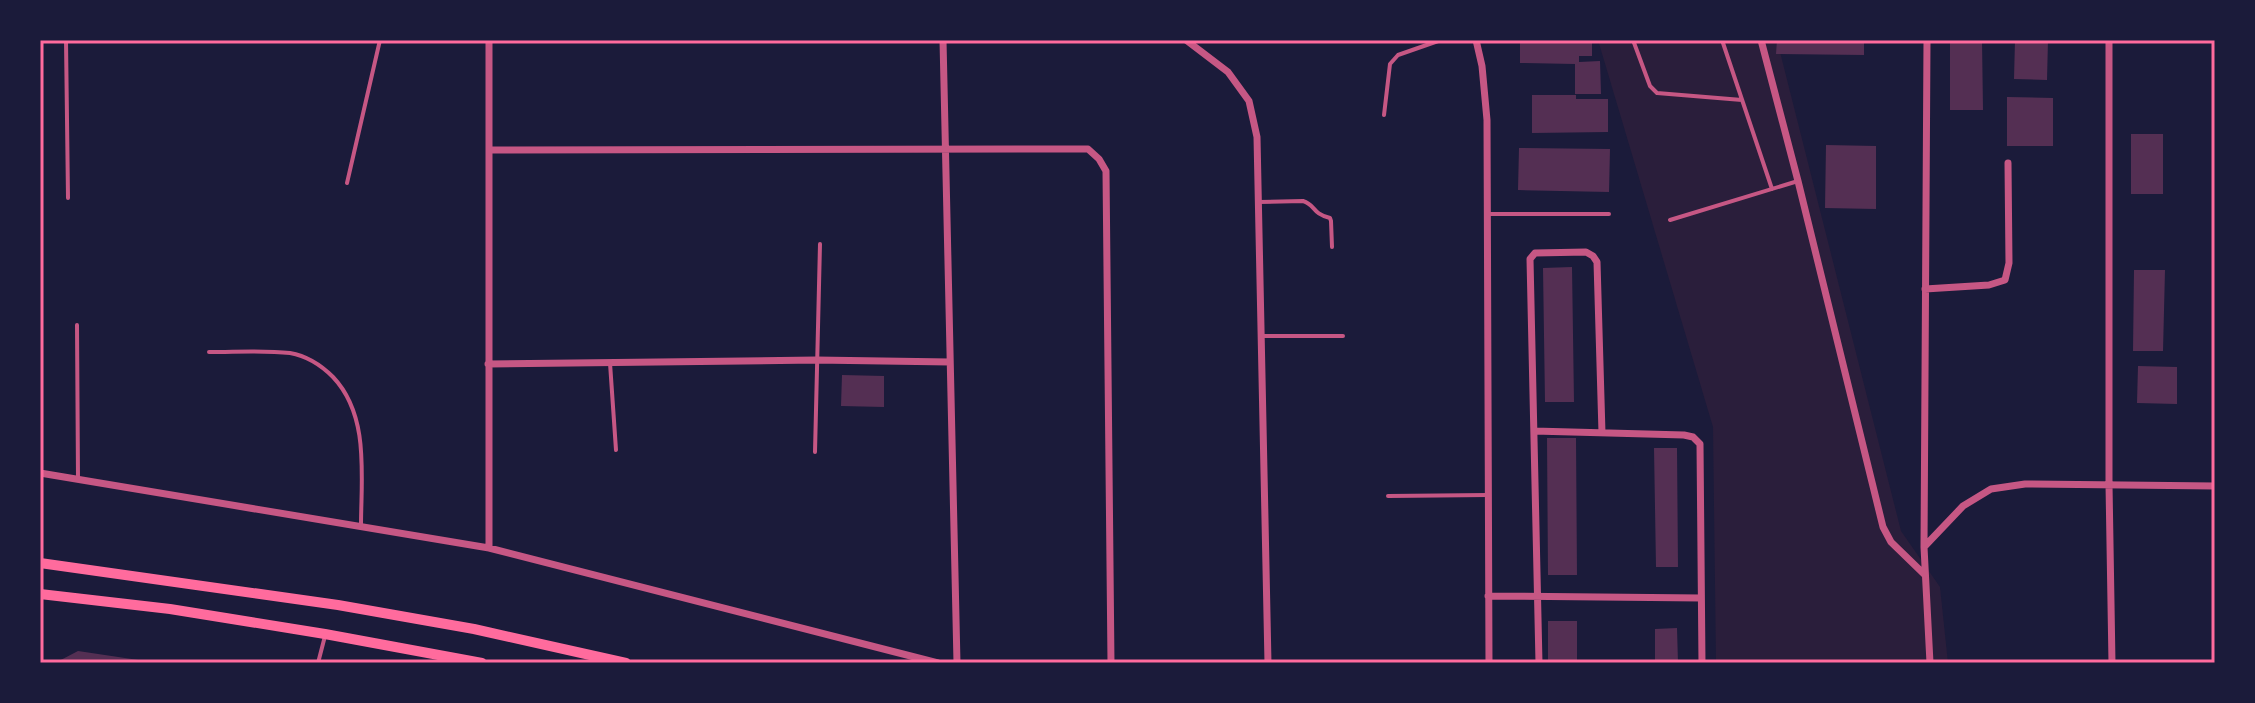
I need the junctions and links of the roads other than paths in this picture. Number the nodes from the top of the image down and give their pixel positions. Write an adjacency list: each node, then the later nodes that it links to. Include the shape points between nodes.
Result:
1 (66, 40): 21 (lane)
2 (380, 40): 19 (lane)
3 (489, 40): 16 (street)
4 (943, 40): 15 (street)
5 (1186, 40): 22 (street, via 1228,72 1249,101 1257,137)
6 (1441, 40): 14 (lane, via 1398,55 1390,64)
7 (1476, 40): 23 (street, via 1487,120)
8 (1633, 40): 13 (lane, via 1657,93)
9 (1722, 40): 13 (lane)
10 (1761, 40): 18 (street)
11 (1927, 40): 28 (street)
12 (2109, 40): 43 (street)
13 (1742, 100): 20 (lane)
14 (1384, 115)
15 (946, 148): 16 (street); 34 (street); 62 (street, via 1088,149 1106,171)
16 (489, 150): 36 (street)
17 (2008, 163): 28 (street, via 2005,280)
18 (1798, 181): 20 (lane); 51 (street, via 1883,527)
19 (347, 183)
20 (1772, 189): 25 (lane)
21 (68, 198)
22 (1259, 202): 27 (lane, via 1308,202 1318,215 1330,218); 30 (street)
23 (1487, 214): 24 (lane); 45 (street)
24 (1609, 214)
25 (1670, 220)
26 (820, 244): 33 (lane)
27 (1332, 247)
28 (1925, 289): 48 (street)
29 (77, 325): 42 (lane)
30 (1261, 336): 31 (lane); 63 (street)
31 (1343, 336)
32 (209, 352): 47 (lane, via 292,353 321,364 341,385 360,436)
33 (816, 360): 34 (street); 35 (street); 40 (lane)
34 (950, 362): 61 (street)
35 (610, 363): 36 (street); 39 (lane)
36 (488, 364): 49 (street)
37 (1534, 431): 38 (street); 38 (street, via 1530,259 1542,252 1586,252 1597,262); 54 (street)
38 (1602, 433): 55 (street, via 1684,435 1700,444)
39 (616, 450)
40 (815, 452)
41 (40, 473): 42 (street)
42 (78, 479): 47 (street)
43 (2109, 484): 44 (street); 48 (street, via 1991,489 1963,506); 68 (street)
44 (2215, 486)
45 (1488, 495): 46 (lane); 53 (street)
46 (1388, 496)
47 (361, 526): 49 (street)
48 (1924, 547): 51 (street)
49 (489, 548): 60 (street)
50 (40, 563): 59 (main road, via 338,605)
51 (1925, 575): 67 (street)
52 (40, 594): 56 (main road)
53 (1488, 596): 54 (street); 64 (street)
54 (1538, 596): 55 (street); 65 (street)
55 (1701, 598): 66 (street)
56 (325, 634): 57 (lane); 58 (main road)
57 (318, 663)
58 (482, 663)
59 (626, 663)
60 (938, 663)
61 (957, 663)
62 (1111, 663)
63 (1268, 663)
64 (1489, 663)
65 (1539, 663)
66 (1702, 663)
67 (1930, 663)
68 (2112, 663)

